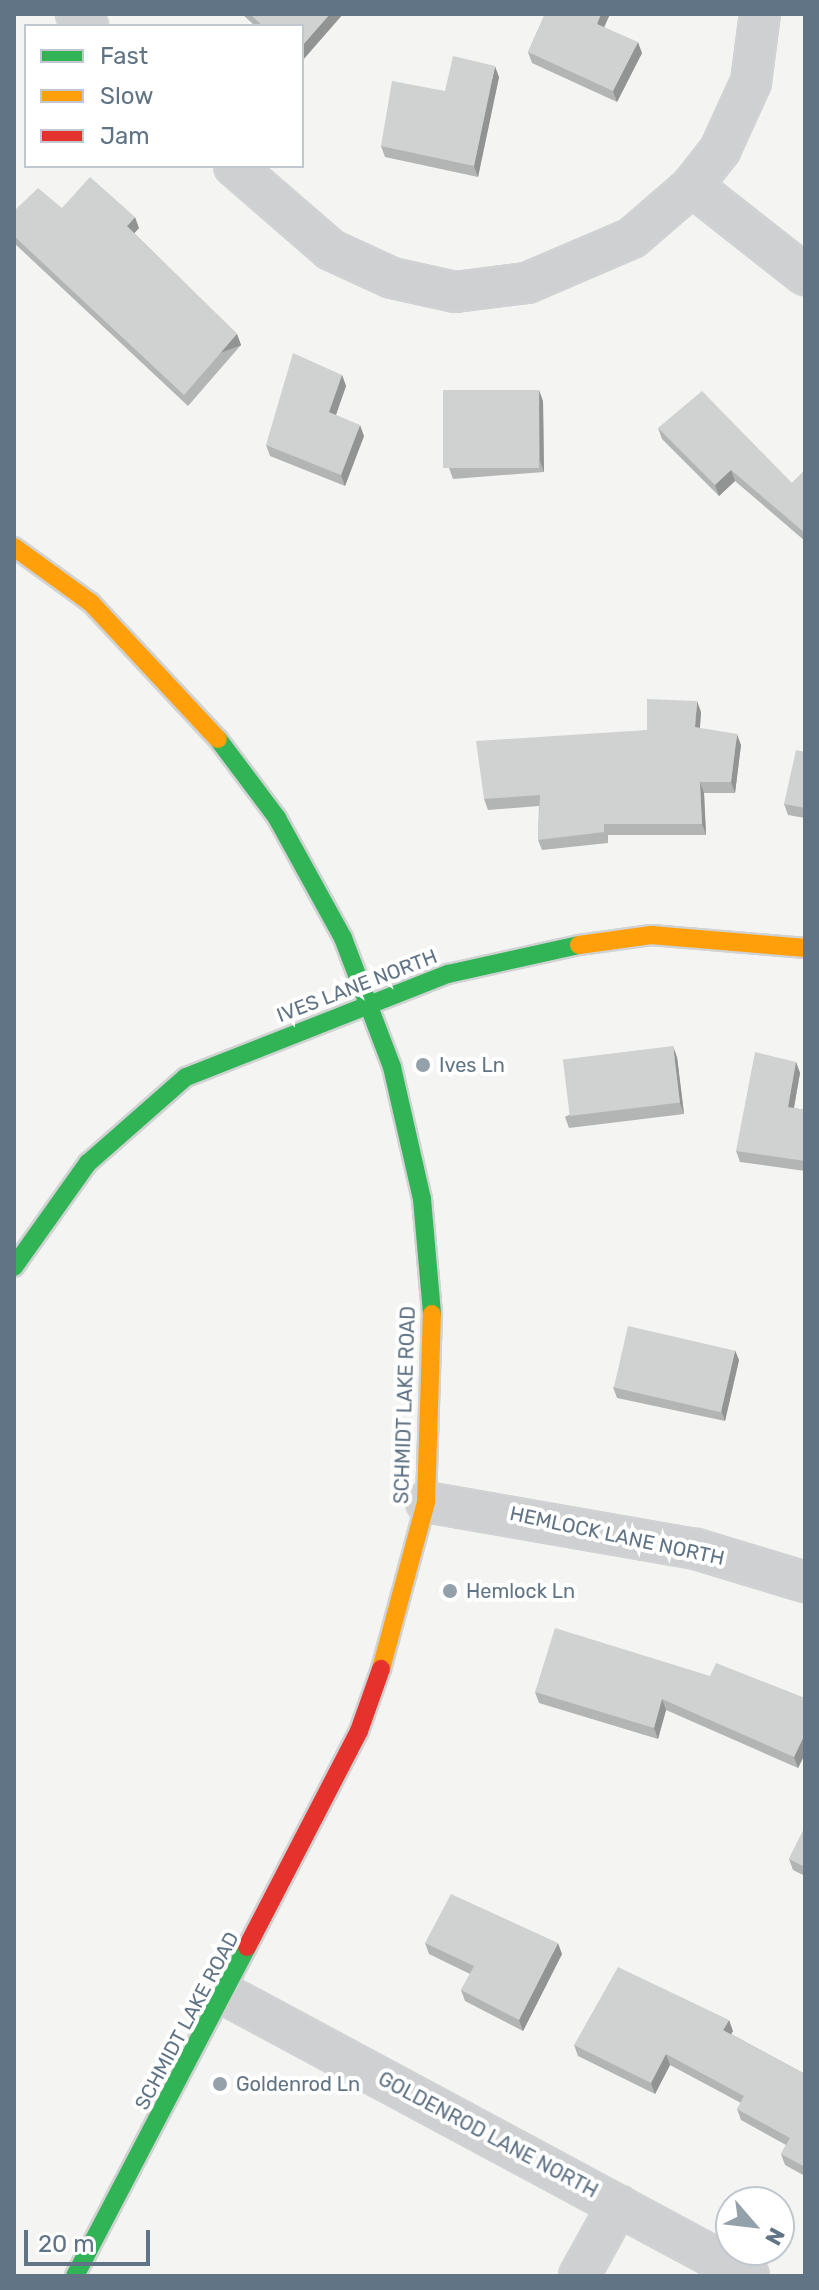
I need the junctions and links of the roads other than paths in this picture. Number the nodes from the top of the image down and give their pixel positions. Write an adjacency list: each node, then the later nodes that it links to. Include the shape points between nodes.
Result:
1 (760, 14): 3 (street, via 751,82 720,150)
2 (236, 168): 3 (street, via 331,250 392,278 455,292 527,283 582,265 632,238)
3 (692, 186): 4 (street)
4 (805, 275)
5 (14, 547): 7 (street, SCHMIDT LAKE ROAD, via 91,603 193,706 277,818 343,938)
6 (805, 948): 7 (street, IVES LANE NORTH, via 651,935 546,949 448,974)
7 (368, 1009): 8 (street, IVES LANE NORTH, via 186,1077 88,1163); 9 (street, SCHMIDT LAKE ROAD, via 392,1067 422,1199 433,1328)
8 (14, 1267)
9 (426, 1502): 10 (street, HEMLOCK LANE NORTH, via 696,1549); 11 (street, SCHMIDT LAKE ROAD, via 403,1608 359,1731)
10 (805, 1582)
11 (226, 1995): 12 (street, GOLDENROD LANE NORTH); 13 (street, SCHMIDT LAKE ROAD)
12 (618, 2205): 14 (street); 15 (street, GOLDENROD LANE NORTH)
13 (75, 2276)
14 (579, 2276)
15 (749, 2276)

